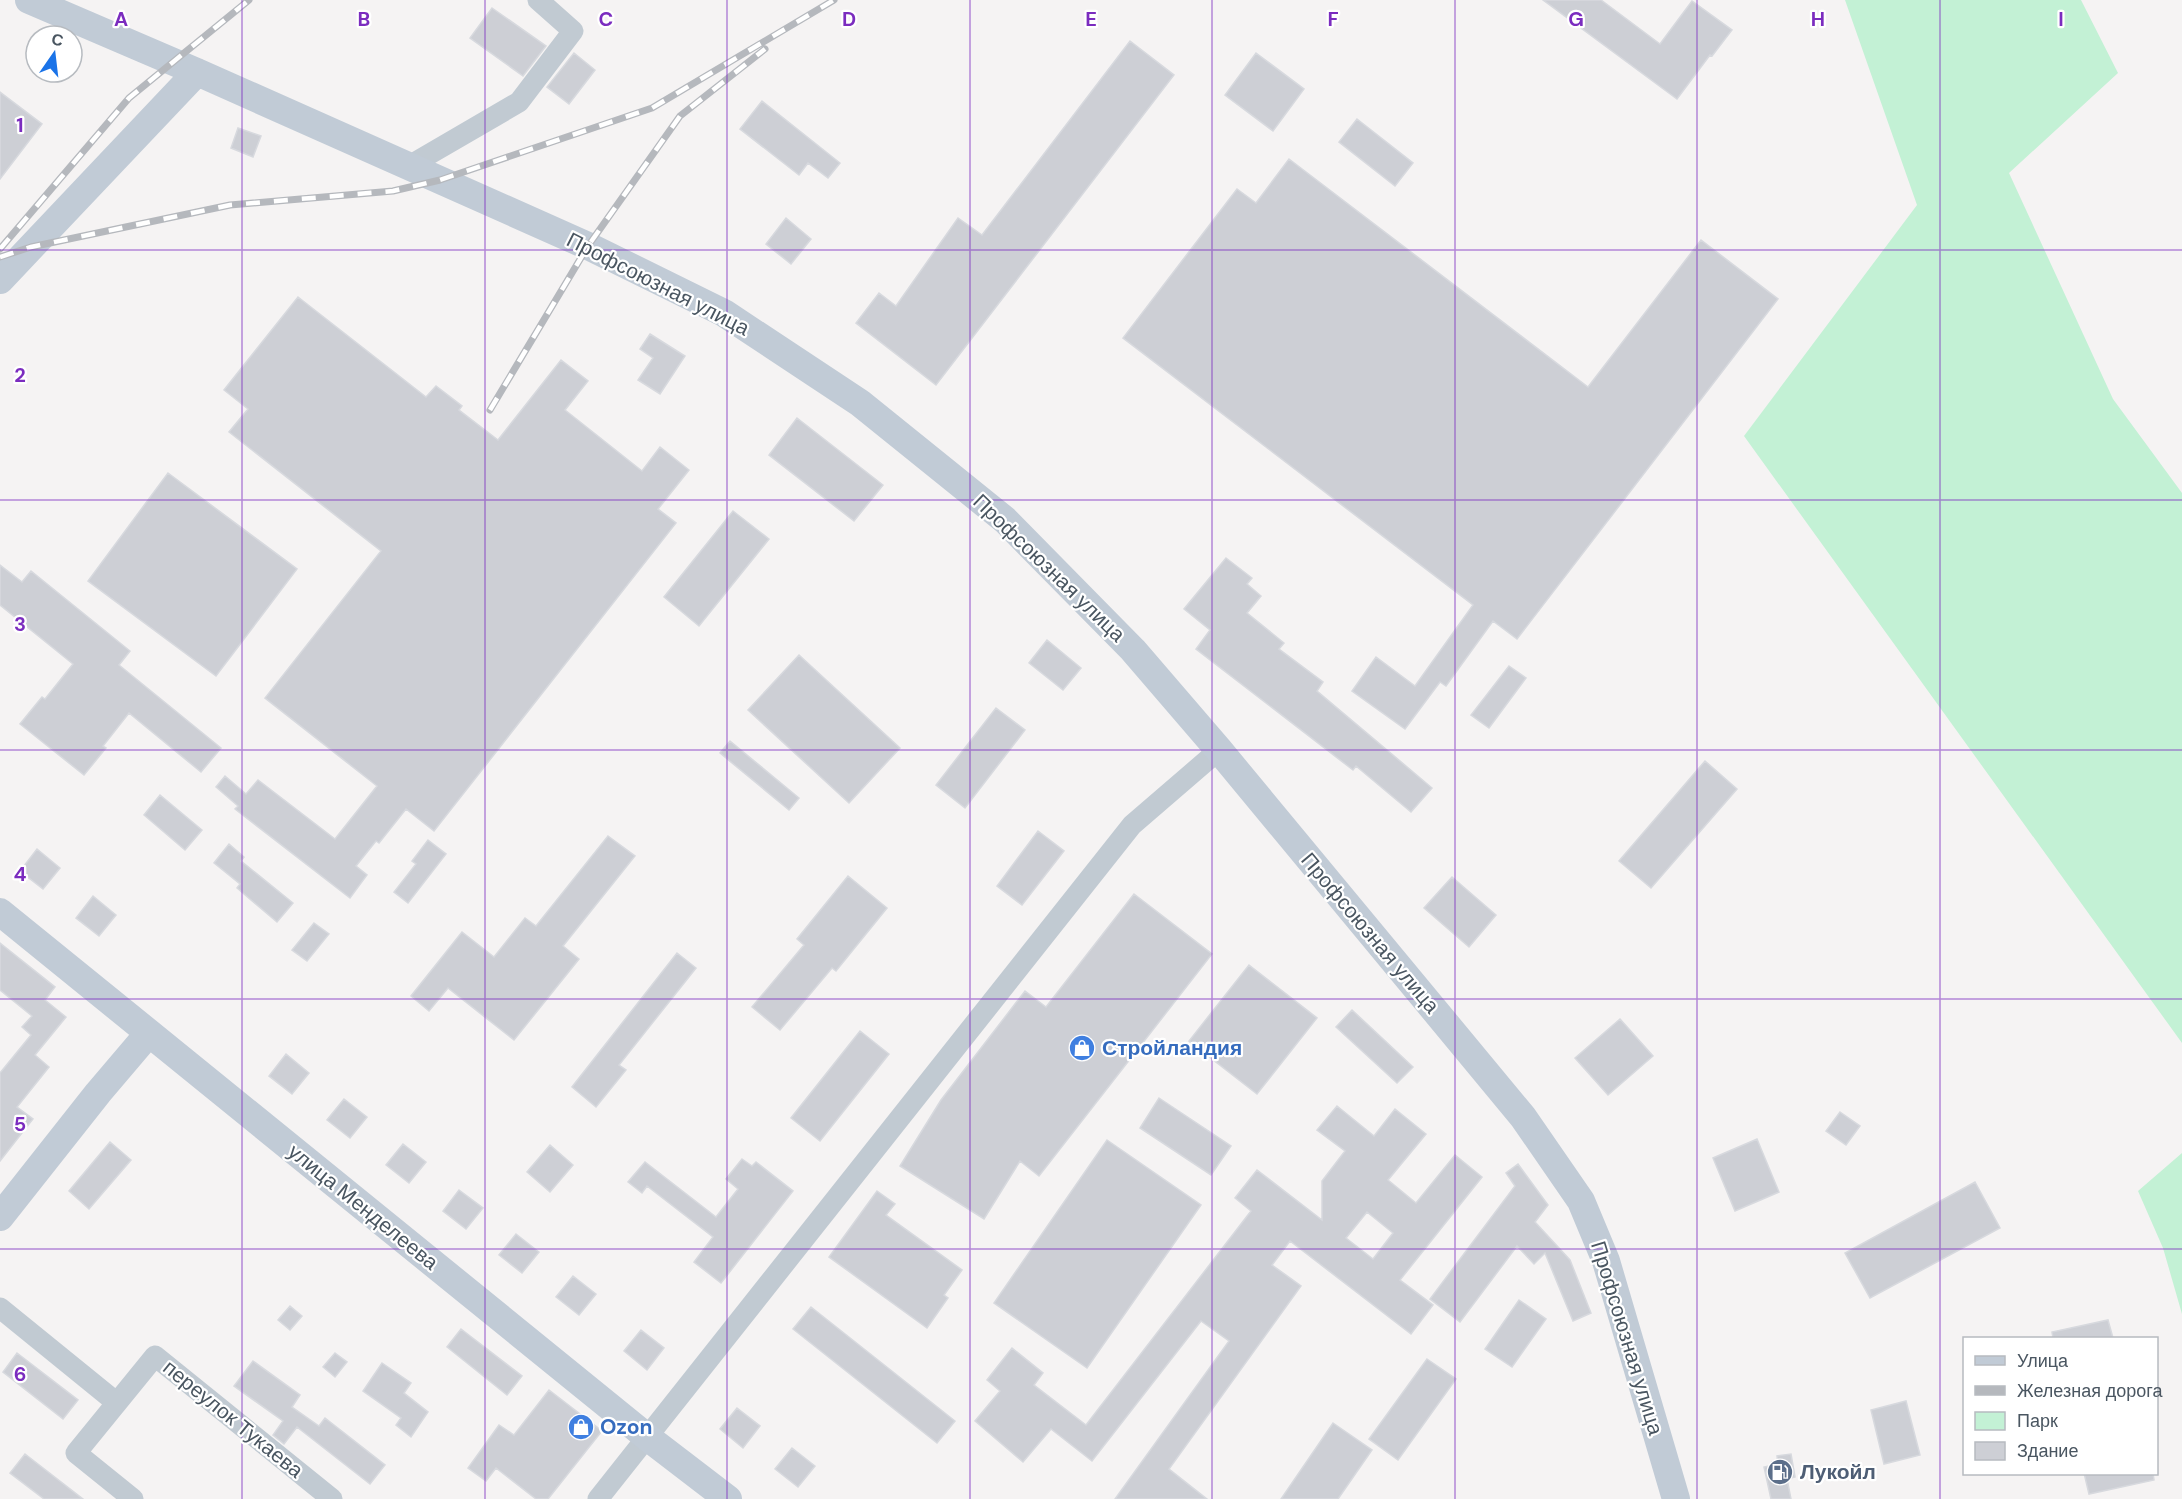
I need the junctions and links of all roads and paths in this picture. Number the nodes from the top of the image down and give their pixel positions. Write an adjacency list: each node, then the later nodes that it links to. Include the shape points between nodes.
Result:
1 (29, 0): 3 (main road, Профсоюзная улица)
2 (538, 0): 4 (street, via 573,31 519,102)
3 (197, 72): 4 (main road, Профсоюзная улица); 5 (main road)
4 (409, 166): 6 (main road, Профсоюзная улица, via 588,246 724,313 860,403 1005,520 1133,650)
5 (0, 280)
6 (1219, 750): 12 (street, via 1132,825); 17 (main road, Профсоюзная улица, via 1523,1117 1581,1201 1606,1261)
7 (0, 912): 8 (main road, улица Менделеева)
8 (149, 1033): 9 (main road); 12 (main road, улица Менделеева)
9 (0, 1217)
10 (0, 1308): 11 (street)
11 (117, 1403): 13 (street, переулок Тукаева, via 155,1356); 14 (street, переулок Тукаева, via 76,1453)
12 (647, 1437): 15 (street); 16 (main road, улица Менделеева)
13 (330, 1498)
14 (133, 1499)
15 (598, 1499)
16 (728, 1499)
17 (1676, 1499)

